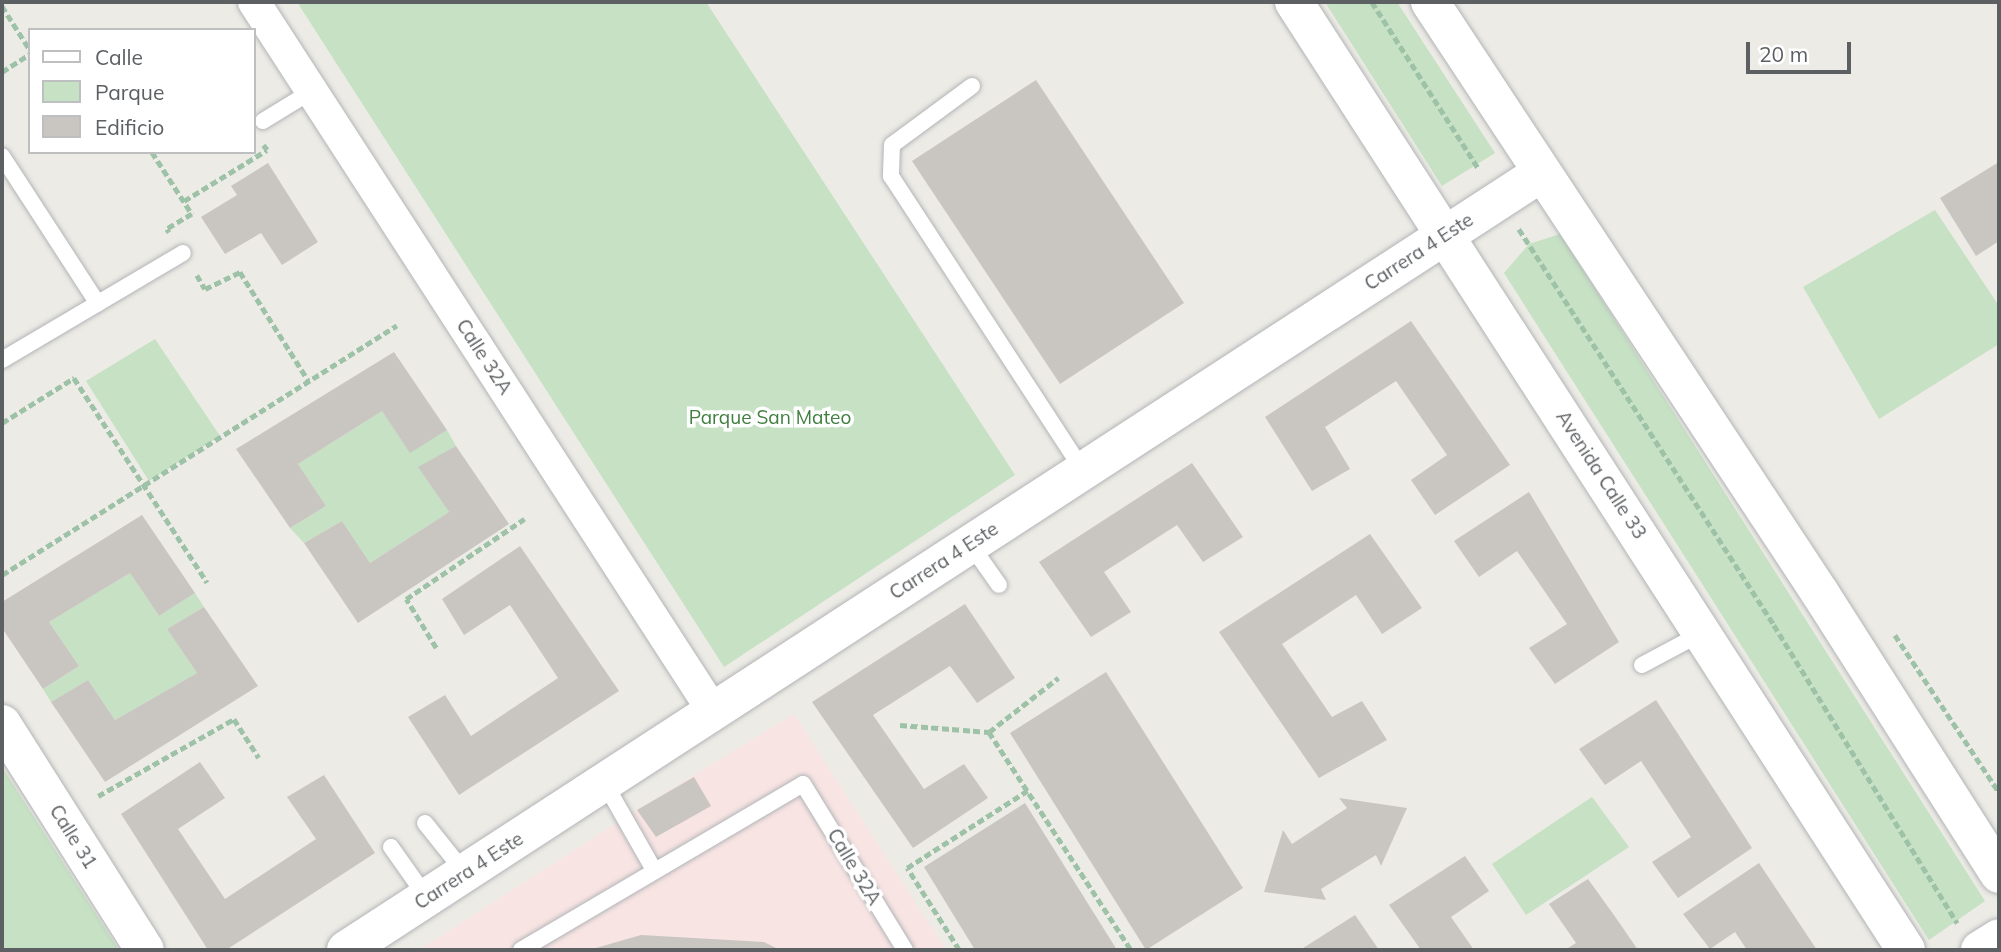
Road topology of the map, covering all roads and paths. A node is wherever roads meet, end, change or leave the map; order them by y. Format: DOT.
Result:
graph roads {
  1 [pos="254,2"];
  2 [pos="1294,2"];
  3 [pos="1372,2"];
  4 [pos="1430,2"];
  5 [pos="2,6"];
  6 [pos="28,49"];
  7 [pos="28,53"];
  8 [pos="2,72"];
  9 [pos="972,86"];
  10 [pos="312,91"];
  11 [pos="262,121"];
  12 [pos="260,141"];
  13 [pos="153,154"];
  14 [pos="2,156"];
  15 [pos="1542,173"];
  16 [pos="1499,200"];
  17 [pos="184,201"];
  18 [pos="1446,234"];
  19 [pos="183,253"];
  20 [pos="98,304"];
  21 [pos="397,325"];
  22 [pos="2,360"];
  23 [pos="308,380"];
  24 [pos="2,423"];
  25 [pos="1083,471"];
  26 [pos="141,486"];
  27 [pos="524,519"];
  28 [pos="970,544"];
  29 [pos="2,575"];
  30 [pos="207,582"];
  31 [pos="999,585"];
  32 [pos="1702,633"];
  33 [pos="436,648"];
  34 [pos="1642,665"];
  35 [pos="1058,678"];
  36 [pos="713,711"];
  37 [pos="2,724"];
  38 [pos="900,725"];
  39 [pos="989,732"];
  40 [pos="259,758"];
  41 [pos="604,782"];
  42 [pos="1027,790"];
  43 [pos="97,796"];
  44 [pos="425,823"];
  45 [pos="391,846"];
  46 [pos="654,870"];
  47 [pos="465,873"];
  48 [pos="1999,874"];
  49 [pos="427,898"];
  50 [pos="1999,938"];
  51 [pos="1970,939"];
  52 [pos="145,950"];
  53 [pos="346,950"];
  54 [pos="520,950"];
  55 [pos="905,950"];
  56 [pos="959,950"];
  57 [pos="1130,950"];
  58 [pos="1203,950"];
  59 [pos="1210,950"];
  60 [pos="1906,950"];
  1 -- 10 [label="street, Calle 32A"];
  2 -- 18 [label="street, Avenida Calle 33"];
  3 -- 16 [label="path"];
  4 -- 15 [label="street"];
  5 -- 6 [label="path"];
  7 -- 8 [label="path"];
  9 -- 25 [label="lane"];
  10 -- 11 [label="lane"];
  10 -- 36 [label="street, Calle 32A"];
  12 -- 17 [label="path"];
  13 -- 17 [label="path"];
  14 -- 20 [label="lane"];
  15 -- 16 [label="street, Carrera 4 Este"];
  15 -- 48 [label="street"];
  16 -- 18 [label="street, Carrera 4 Este"];
  16 -- 51 [label="path"];
  17 -- 19 [label="path"];
  18 -- 25 [label="street, Carrera 4 Este"];
  18 -- 32 [label="street, Avenida Calle 33"];
  19 -- 20 [label="lane"];
  19 -- 23 [label="path"];
  20 -- 22 [label="lane"];
  21 -- 23 [label="path"];
  23 -- 26 [label="path"];
  24 -- 26 [label="path"];
  25 -- 28 [label="street, Carrera 4 Este"];
  26 -- 29 [label="path"];
  26 -- 30 [label="path"];
  27 -- 33 [label="path"];
  28 -- 31 [label="lane"];
  28 -- 36 [label="street, Carrera 4 Este"];
  32 -- 34 [label="lane"];
  32 -- 60 [label="street, Avenida Calle 33"];
  35 -- 39 [label="path"];
  36 -- 41 [label="street, Carrera 4 Este"];
  37 -- 52 [label="street, Calle 31"];
  38 -- 39 [label="path"];
  39 -- 42 [label="path"];
  40 -- 43 [label="path"];
  41 -- 46 [label="lane"];
  41 -- 47 [label="street, Carrera 4 Este"];
  42 -- 56 [label="path"];
  42 -- 57 [label="path"];
  44 -- 47 [label="lane"];
  45 -- 49 [label="lane"];
  46 -- 54 [label="lane"];
  46 -- 55 [label="lane, Calle 32A"];
  47 -- 49 [label="street, Carrera 4 Este"];
  49 -- 53 [label="street, Carrera 4 Este"];
  50 -- 51 [label="street"];
  58 -- 59 [label="path"];
}
